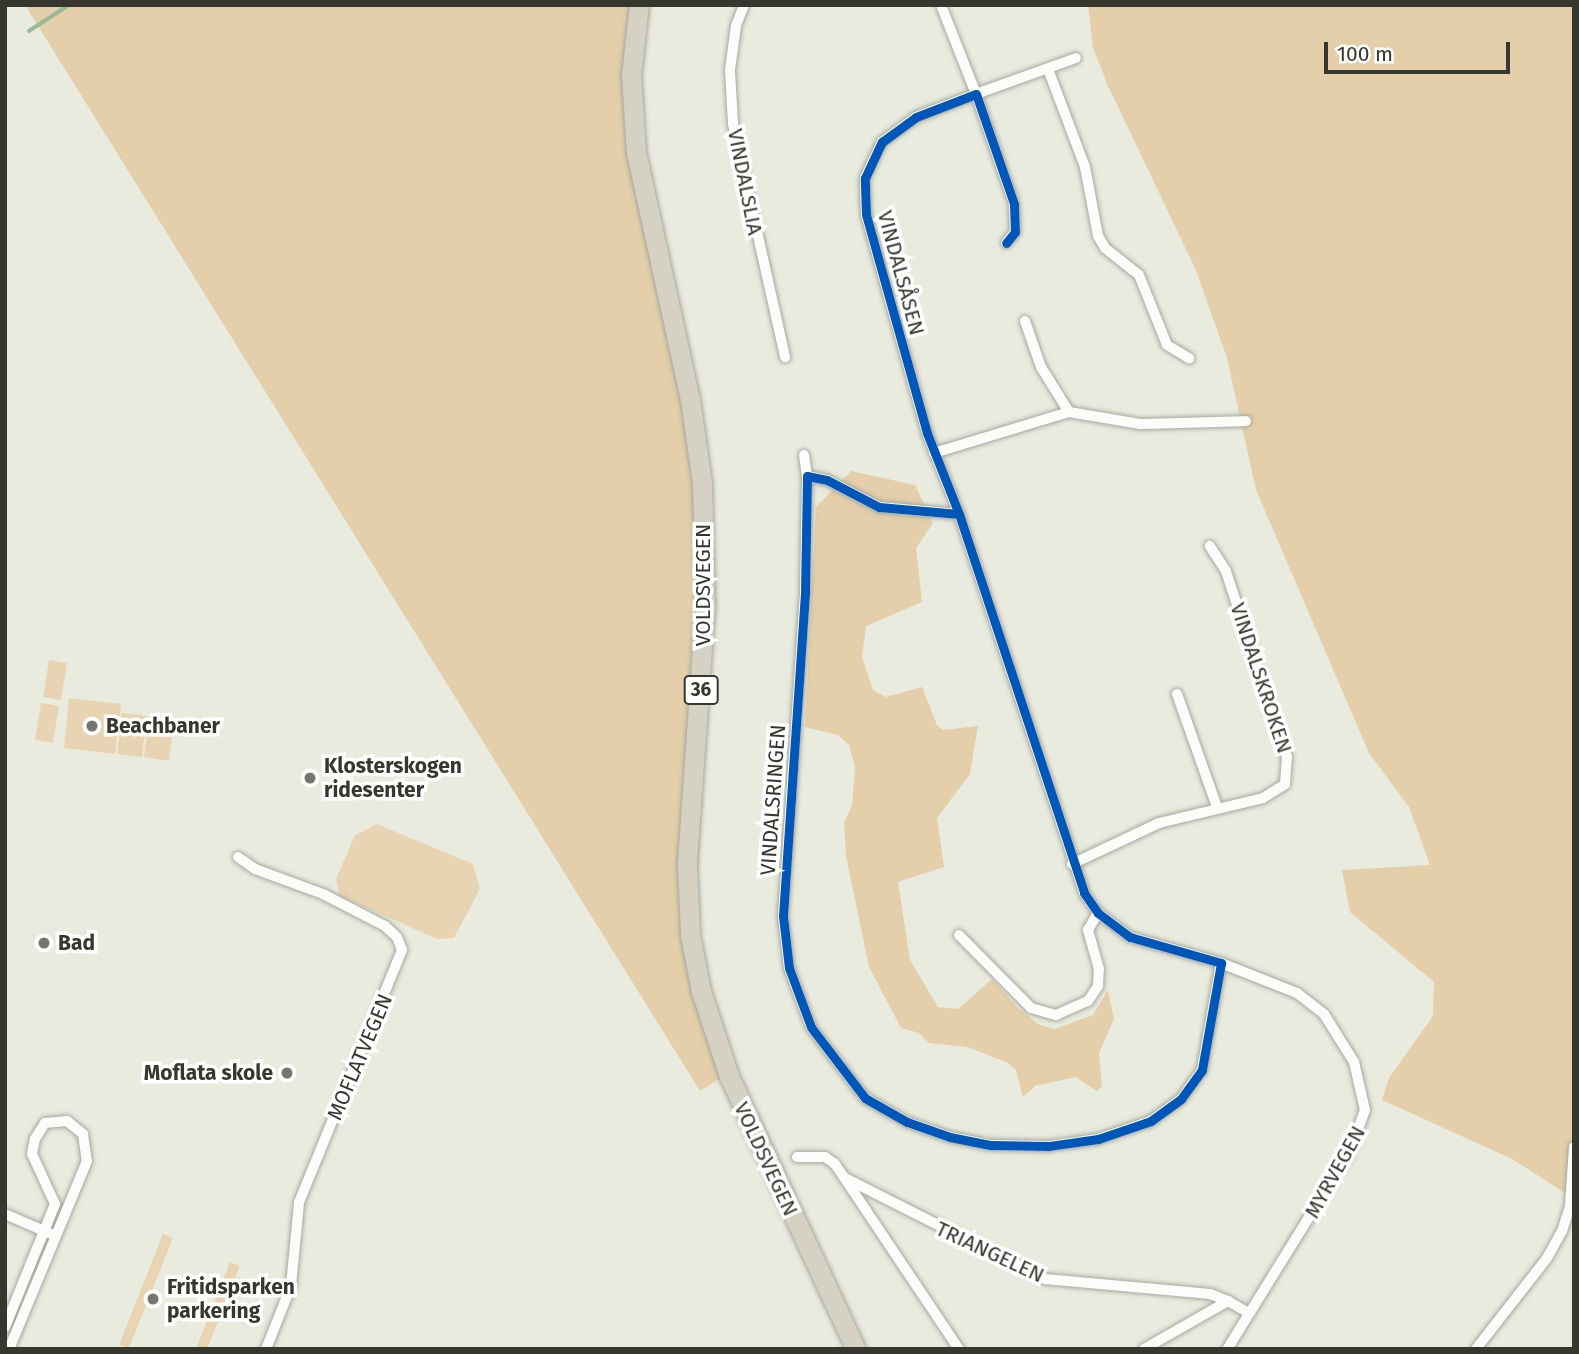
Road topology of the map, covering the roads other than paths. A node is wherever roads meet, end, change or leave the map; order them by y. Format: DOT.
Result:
graph roads {
  1 [pos="639,5"];
  2 [pos="744,5"];
  3 [pos="941,5"];
  4 [pos="1076,58"];
  5 [pos="1048,69"];
  6 [pos="976,94"];
  7 [pos="1006,243"];
  8 [pos="1025,321"];
  9 [pos="785,357"];
  10 [pos="1189,358"];
  11 [pos="1069,412"];
  12 [pos="1246,421"];
  13 [pos="934,453"];
  14 [pos="804,455"];
  15 [pos="807,476"];
  16 [pos="958,514"];
  17 [pos="1210,546"];
  18 [pos="1177,694"];
  19 [pos="1217,807"];
  20 [pos="238,857"];
  21 [pos="1073,863"];
  22 [pos="1098,913"];
  23 [pos="960,935"];
  24 [pos="1222,963"];
  25 [pos="1572,1147"];
  26 [pos="797,1157"];
  27 [pos="845,1178"];
  28 [pos="5,1214"];
  29 [pos="49,1233"];
  30 [pos="1228,1301"];
  31 [pos="1250,1313"];
  32 [pos="5,1327"];
  33 [pos="9,1349"];
  34 [pos="267,1349"];
  35 [pos="856,1349"];
  36 [pos="959,1349"];
  37 [pos="1144,1349"];
  38 [pos="1227,1349"];
  39 [pos="1476,1349"];
  1 -- 35 [label="highway, VOLDSVEGEN / 36"];
  2 -- 9 [label="street, VINDALSLIA"];
  3 -- 6 [label="street"];
  4 -- 5 [label="street, VINDALSÅSEN"];
  5 -- 6 [label="street, VINDALSÅSEN"];
  5 -- 10 [label="street"];
  6 -- 7 [label="street"];
  6 -- 13 [label="street, VINDALSÅSEN"];
  8 -- 11 [label="street"];
  11 -- 12 [label="street"];
  11 -- 13 [label="street"];
  13 -- 16 [label="street, VINDALSÅSEN"];
  14 -- 15 [label="street, VINDALSRINGEN"];
  15 -- 16 [label="street"];
  15 -- 24 [label="street, VINDALSRINGEN"];
  16 -- 21 [label="street"];
  17 -- 19 [label="street, VINDALSKROKEN"];
  18 -- 19 [label="street"];
  19 -- 21 [label="street, VINDALSKROKEN"];
  20 -- 34 [label="street, MOFLATVEGEN"];
  21 -- 22 [label="street"];
  22 -- 23 [label="street"];
  22 -- 24 [label="street"];
  24 -- 31 [label="street, MYRVEGEN"];
  25 -- 39 [label="street"];
  26 -- 27 [label="street, TRIANGELEN"];
  27 -- 30 [label="street, TRIANGELEN"];
  27 -- 36 [label="street, TRIANGELEN"];
  28 -- 29 [label="street"];
  29 -- 29 [label="street"];
  29 -- 32 [label="street"];
  29 -- 33 [label="street"];
  30 -- 31 [label="street, TRIANGELEN"];
  30 -- 37 [label="street"];
  31 -- 38 [label="street, MYRVEGEN"];
}
